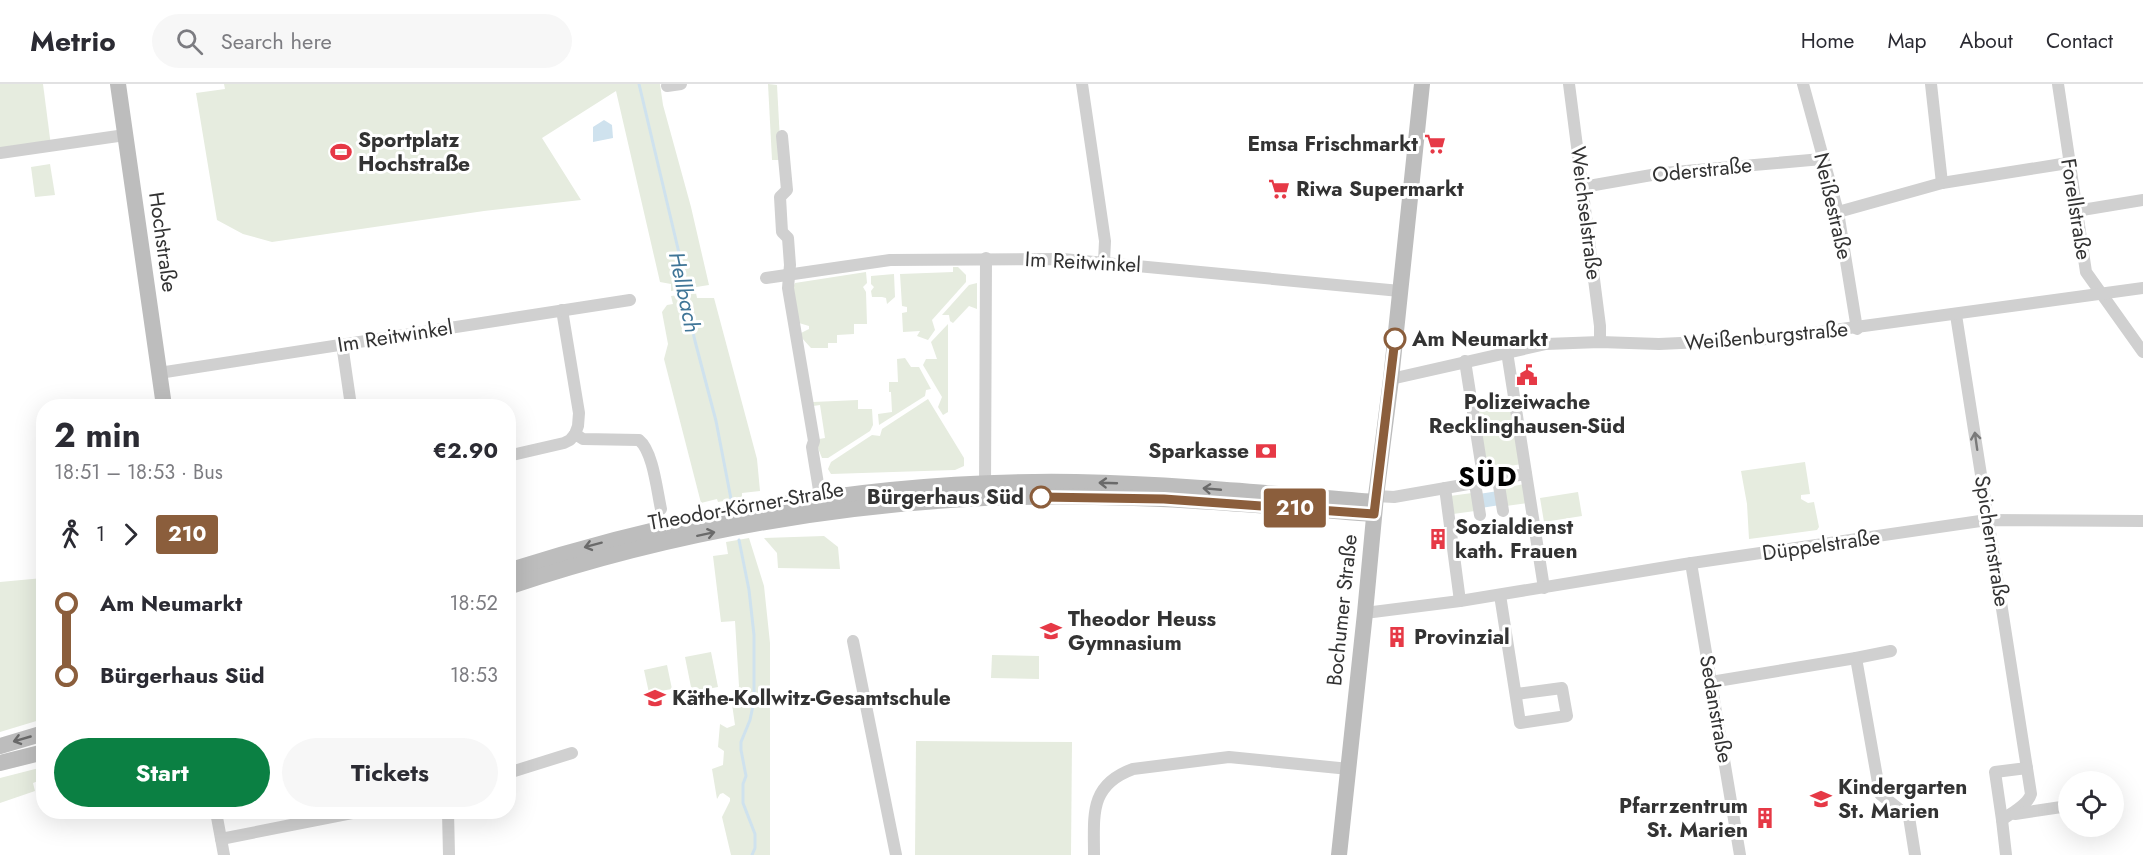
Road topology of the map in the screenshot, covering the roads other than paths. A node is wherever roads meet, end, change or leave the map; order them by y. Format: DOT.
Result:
graph roads {
  1 [pos="118,84"];
  2 [pos="681,84"];
  3 [pos="1082,84"];
  4 [pos="1422,84"];
  5 [pos="1569,84"];
  6 [pos="1803,84"];
  7 [pos="1931,84"];
  8 [pos="2058,84"];
  9 [pos="667,86"];
  10 [pos="126,135"];
  11 [pos="782,136"];
  12 [pos="0,153"];
  13 [pos="1822,159"];
  14 [pos="2068,163"];
  15 [pos="1942,183"];
  16 [pos="1582,187"];
  17 [pos="2143,200"];
  18 [pos="1838,212"];
  19 [pos="2076,212"];
  20 [pos="986,258"];
  21 [pos="1104,262"];
  22 [pos="789,275"];
  23 [pos="766,278"];
  24 [pos="2143,288"];
  25 [pos="1400,291"];
  26 [pos="2100,294"];
  27 [pos="630,300"];
  28 [pos="562,310"];
  29 [pos="1956,315"];
  30 [pos="1857,329"];
  31 [pos="1600,342"];
  32 [pos="342,344"];
  33 [pos="1507,352"];
  34 [pos="2143,352"];
  35 [pos="1465,361"];
  36 [pos="159,373"];
  37 [pos="1391,379"];
  38 [pos="163,399"];
  39 [pos="350,399"];
  40 [pos="575,434"];
  41 [pos="516,454"];
  42 [pos="1526,474"];
  43 [pos="1498,479"];
  44 [pos="1479,483"];
  45 [pos="1445,488"];
  46 [pos="819,490"];
  47 [pos="984,491"];
  48 [pos="1375,504"];
  49 [pos="660,510"];
  50 [pos="1503,511"];
  51 [pos="1480,515"];
  52 [pos="1988,520"];
  53 [pos="2143,520"];
  54 [pos="1691,564"];
  55 [pos="516,569"];
  56 [pos="516,585"];
  57 [pos="1544,588"];
  58 [pos="1500,595"];
  59 [pos="1460,601"];
  60 [pos="1365,613"];
  61 [pos="853,641"];
  62 [pos="1891,651"];
  63 [pos="1856,658"];
  64 [pos="1711,682"];
  65 [pos="1516,694"];
  66 [pos="36,735"];
  67 [pos="0,746"];
  68 [pos="572,753"];
  69 [pos="36,754"];
  70 [pos="0,763"];
  71 [pos="2027,768"];
  72 [pos="1349,769"];
  73 [pos="516,770"];
  74 [pos="2058,808"];
  75 [pos="2005,818"];
  76 [pos="217,819"];
  77 [pos="322,819"];
  78 [pos="448,819"];
  79 [pos="221,839"];
  80 [pos="224,855"];
  81 [pos="449,855"];
  82 [pos="896,855"];
  83 [pos="1094,855"];
  84 [pos="1339,855"];
  85 [pos="1740,855"];
  86 [pos="1915,855"];
  87 [pos="2006,855"];
  1 -- 10 [label="main road, Hochstraße"];
  2 -- 9 [label="street"];
  3 -- 21 [label="street"];
  4 -- 25 [label="main road, Bochumer Straße"];
  5 -- 16 [label="street, Weichselstraße"];
  6 -- 13 [label="street, Neißestraße"];
  7 -- 15 [label="street"];
  8 -- 14 [label="street, Forellstraße"];
  10 -- 12 [label="street"];
  10 -- 36 [label="main road, Hochstraße"];
  11 -- 22 [label="street"];
  13 -- 16 [label="street, Oderstraße"];
  13 -- 18 [label="street, Neißestraße"];
  14 -- 15 [label="street"];
  14 -- 19 [label="street, Forellstraße"];
  15 -- 18 [label="street"];
  16 -- 31 [label="street, Weichselstraße"];
  17 -- 19 [label="street"];
  18 -- 30 [label="street, Neißestraße"];
  19 -- 26 [label="street, Forellstraße"];
  20 -- 21 [label="street, Im Reitwinkel"];
  20 -- 22 [label="street, Im Reitwinkel"];
  20 -- 47 [label="street"];
  21 -- 25 [label="street, Im Reitwinkel"];
  22 -- 23 [label="street, Im Reitwinkel"];
  22 -- 46 [label="street"];
  24 -- 26 [label="street, Weißenburgstraße"];
  25 -- 37 [label="main road, Bochumer Straße"];
  26 -- 29 [label="street, Weißenburgstraße"];
  26 -- 34 [label="street, Forellstraße"];
  27 -- 28 [label="street, Im Reitwinkel"];
  28 -- 32 [label="street, Im Reitwinkel"];
  28 -- 40 [label="street"];
  29 -- 30 [label="street, Weißenburgstraße"];
  52 -- 29 [label="street, Spichernstraße, one-way"];
  30 -- 31 [label="street, Weißenburgstraße"];
  31 -- 33 [label="street, Weißenburgstraße"];
  32 -- 36 [label="street, Im Reitwinkel"];
  32 -- 39 [label="street"];
  33 -- 35 [label="street, Weißenburgstraße"];
  33 -- 42 [label="street"];
  35 -- 37 [label="street, Weißenburgstraße"];
  35 -- 44 [label="street"];
  36 -- 38 [label="main road, Hochstraße"];
  37 -- 48 [label="main road, Bochumer Straße"];
  40 -- 41 [label="street"];
  40 -- 49 [label="street"];
  42 -- 43 [label="street"];
  42 -- 57 [label="street"];
  43 -- 44 [label="street"];
  43 -- 50 [label="street"];
  44 -- 45 [label="street"];
  44 -- 51 [label="street"];
  45 -- 48 [label="street"];
  45 -- 59 [label="street"];
  47 -- 48 [label="main road, Theodor-Körner-Straße"];
  47 -- 55 [label="main road, Theodor-Körner-Straße, one-way"];
  56 -- 47 [label="main road, Theodor-Körner-Straße, one-way"];
  48 -- 60 [label="main road, Bochumer Straße"];
  52 -- 53 [label="street, Düppelstraße"];
  52 -- 54 [label="street, Düppelstraße"];
  52 -- 71 [label="street, Spichernstraße"];
  54 -- 57 [label="street, Düppelstraße"];
  54 -- 64 [label="street, Sedanstraße"];
  57 -- 58 [label="street, Düppelstraße"];
  58 -- 59 [label="street, Düppelstraße"];
  58 -- 65 [label="street"];
  59 -- 60 [label="street, Düppelstraße"];
  60 -- 72 [label="main road, Bochumer Straße"];
  61 -- 82 [label="street"];
  62 -- 63 [label="street"];
  63 -- 64 [label="street"];
  63 -- 86 [label="street"];
  64 -- 85 [label="street, Sedanstraße"];
  65 -- 65 [label="street"];
  66 -- 67 [label="main road, one-way"];
  68 -- 73 [label="street"];
  69 -- 70 [label="main road"];
  71 -- 75 [label="street, Spichernstraße"];
  71 -- 75 [label="street"];
  72 -- 83 [label="street"];
  72 -- 84 [label="main road, Bochumer Straße"];
  74 -- 75 [label="street"];
  75 -- 87 [label="street"];
  76 -- 79 [label="street"];
  77 -- 79 [label="street"];
  78 -- 81 [label="street"];
  79 -- 80 [label="street"];
}
